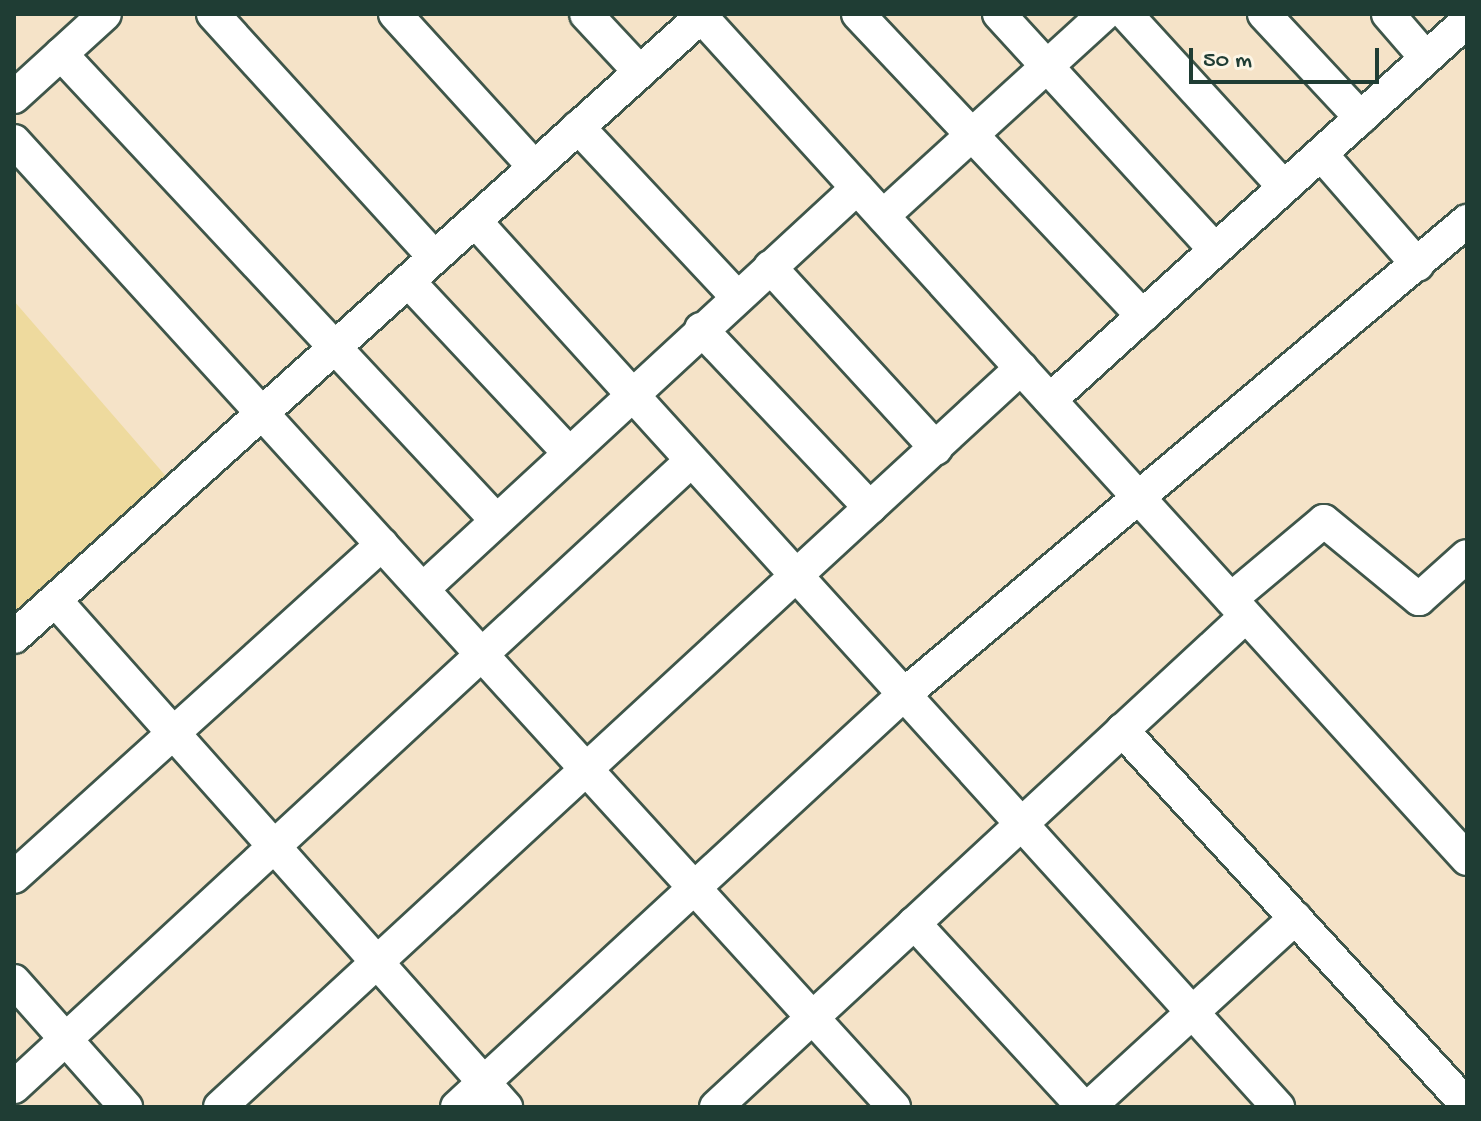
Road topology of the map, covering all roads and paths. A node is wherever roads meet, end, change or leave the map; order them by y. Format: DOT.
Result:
graph roads {
  1 [pos="105,14"];
  2 [pos="213,14"];
  3 [pos="395,14"];
  4 [pos="586,14"];
  5 [pos="858,14"];
  6 [pos="999,14"];
  7 [pos="1104,14"];
  8 [pos="1126,14"];
  9 [pos="1264,14"];
  10 [pos="1388,14"];
  11 [pos="701,15"];
  12 [pos="1467,21"];
  13 [pos="61,54"];
  14 [pos="1426,58"];
  15 [pos="1046,66"];
  16 [pos="640,72"];
  17 [pos="14,97"];
  18 [pos="1361,118"];
  19 [pos="578,127"];
  20 [pos="971,136"];
  21 [pos="14,141"];
  22 [pos="1321,154"];
  23 [pos="534,167"];
  24 [pos="1284,187"];
  25 [pos="857,188"];
  26 [pos="883,216"];
  27 [pos="475,221"];
  28 [pos="1463,232"];
  29 [pos="1215,250"];
  30 [pos="434,257"];
  31 [pos="1418,265"];
  32 [pos="770,267"];
  33 [pos="408,281"];
  34 [pos="737,297"];
  35 [pos="1143,316"];
  36 [pos="701,329"];
  37 [pos="334,348"];
  38 [pos="1021,368"];
  39 [pos="630,393"];
  40 [pos="1050,400"];
  41 [pos="262,412"];
  42 [pos="936,448"];
  43 [pos="568,452"];
  44 [pos="691,461"];
  45 [pos="1140,499"];
  46 [pos="870,508"];
  47 [pos="496,520"];
  48 [pos="382,544"];
  49 [pos="1467,556"];
  50 [pos="796,578"];
  51 [pos="423,589"];
  52 [pos="55,600"];
  53 [pos="1238,608"];
  54 [pos="14,637"];
  55 [pos="482,655"];
  56 [pos="901,697"];
  57 [pos="1122,730"];
  58 [pos="172,734"];
  59 [pos="586,769"];
  60 [pos="1019,826"];
  61 [pos="273,848"];
  62 [pos="1467,859"];
  63 [pos="14,877"];
  64 [pos="694,888"];
  65 [pos="1295,918"];
  66 [pos="914,923"];
  67 [pos="376,962"];
  68 [pos="14,981"];
  69 [pos="1191,1013"];
  70 [pos="812,1018"];
  71 [pos="66,1039"];
  72 [pos="483,1083"];
  73 [pos="14,1087"];
  74 [pos="1467,1105"];
  75 [pos="126,1107"];
  76 [pos="220,1107"];
  77 [pos="457,1107"];
  78 [pos="506,1107"];
  79 [pos="716,1107"];
  80 [pos="894,1107"];
  81 [pos="1086,1107"];
  82 [pos="1278,1107"];
  1 -- 13 [label="street"];
  2 -- 30 [label="street"];
  3 -- 23 [label="street"];
  4 -- 16 [label="street"];
  5 -- 20 [label="street"];
  6 -- 15 [label="street"];
  7 -- 15 [label="street"];
  8 -- 24 [label="street"];
  9 -- 18 [label="street"];
  10 -- 14 [label="street"];
  11 -- 16 [label="street"];
  11 -- 25 [label="street"];
  12 -- 14 [label="street"];
  13 -- 17 [label="street"];
  13 -- 37 [label="street"];
  14 -- 18 [label="street"];
  15 -- 20 [label="street"];
  15 -- 29 [label="street"];
  16 -- 19 [label="street"];
  18 -- 22 [label="street"];
  19 -- 23 [label="street"];
  19 -- 34 [label="street"];
  20 -- 26 [label="street"];
  20 -- 35 [label="street"];
  21 -- 41 [label="street"];
  22 -- 24 [label="street"];
  22 -- 31 [label="street"];
  23 -- 27 [label="street"];
  24 -- 29 [label="street"];
  25 -- 26 [label="street"];
  25 -- 32 [label="street"];
  26 -- 38 [label="street"];
  27 -- 30 [label="street"];
  27 -- 39 [label="street"];
  28 -- 31 [label="street"];
  29 -- 35 [label="street"];
  30 -- 33 [label="street"];
  31 -- 45 [label="street"];
  32 -- 34 [label="street"];
  32 -- 42 [label="street"];
  33 -- 37 [label="street"];
  33 -- 43 [label="street"];
  34 -- 36 [label="street"];
  35 -- 40 [label="street"];
  36 -- 39 [label="street"];
  36 -- 46 [label="street"];
  37 -- 41 [label="street"];
  37 -- 47 [label="street"];
  38 -- 40 [label="street"];
  38 -- 42 [label="street"];
  39 -- 43 [label="street"];
  39 -- 44 [label="street"];
  40 -- 45 [label="street"];
  41 -- 48 [label="street"];
  41 -- 52 [label="street"];
  42 -- 46 [label="street"];
  43 -- 47 [label="street"];
  44 -- 50 [label="street"];
  44 -- 55 [label="street"];
  45 -- 53 [label="street"];
  45 -- 56 [label="street"];
  46 -- 50 [label="street"];
  47 -- 51 [label="street"];
  48 -- 51 [label="street"];
  48 -- 58 [label="street"];
  49 -- 53 [label="street"];
  50 -- 56 [label="street"];
  50 -- 59 [label="street"];
  51 -- 55 [label="street"];
  52 -- 54 [label="street"];
  52 -- 58 [label="street"];
  53 -- 57 [label="street"];
  53 -- 62 [label="street"];
  55 -- 59 [label="street"];
  55 -- 61 [label="street"];
  56 -- 60 [label="street"];
  56 -- 64 [label="street"];
  57 -- 60 [label="street"];
  57 -- 65 [label="street"];
  58 -- 61 [label="street"];
  58 -- 63 [label="street"];
  59 -- 64 [label="street"];
  59 -- 67 [label="street"];
  60 -- 66 [label="street"];
  60 -- 69 [label="street"];
  61 -- 67 [label="street"];
  61 -- 71 [label="street"];
  64 -- 70 [label="street"];
  64 -- 72 [label="street"];
  65 -- 69 [label="street"];
  65 -- 74 [label="street"];
  66 -- 70 [label="street"];
  66 -- 81 [label="street"];
  67 -- 72 [label="street"];
  67 -- 76 [label="street"];
  68 -- 71 [label="street"];
  69 -- 81 [label="street"];
  69 -- 82 [label="street"];
  70 -- 79 [label="street"];
  70 -- 80 [label="street"];
  71 -- 73 [label="street"];
  71 -- 75 [label="street"];
  72 -- 77 [label="street"];
  72 -- 78 [label="street"];
}
